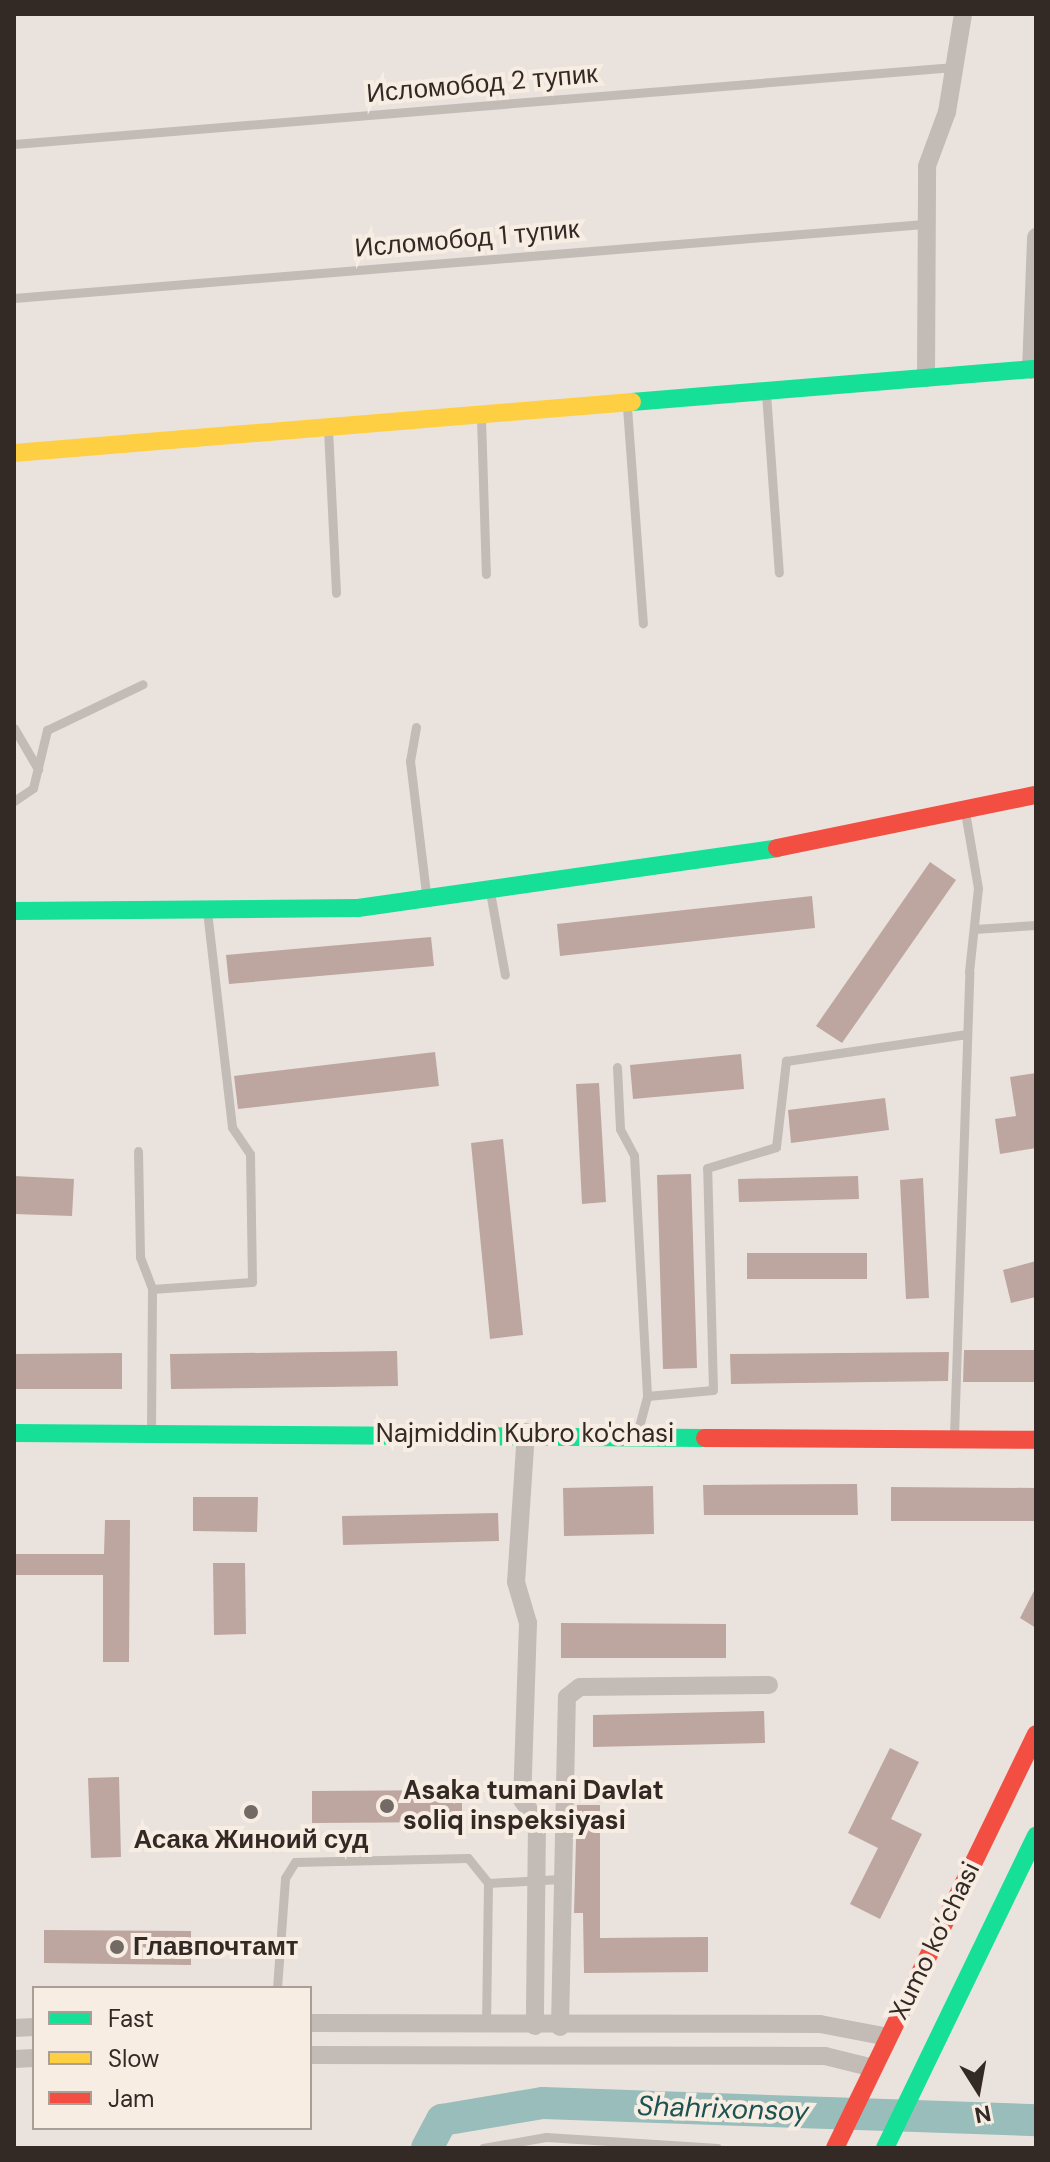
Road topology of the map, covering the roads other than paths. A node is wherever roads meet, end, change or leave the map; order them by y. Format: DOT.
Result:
graph roads {
  1 [pos="963,14"];
  2 [pos="954,67"];
  3 [pos="14,144"];
  4 [pos="924,224"];
  5 [pos="1036,237"];
  6 [pos="14,298"];
  7 [pos="1034,370"];
  8 [pos="926,378"];
  9 [pos="766,392"];
  10 [pos="626,403"];
  11 [pos="480,415"];
  12 [pos="328,427"];
  13 [pos="14,453"];
  14 [pos="779,573"];
  15 [pos="486,574"];
  16 [pos="336,593"];
  17 [pos="643,623"];
  18 [pos="143,684"];
  19 [pos="416,727"];
  20 [pos="14,728"];
  21 [pos="38,769"];
  22 [pos="1036,795"];
  23 [pos="14,801"];
  24 [pos="965,809"];
  25 [pos="490,888"];
  26 [pos="427,898"];
  27 [pos="207,909"];
  28 [pos="14,911"];
  29 [pos="1036,925"];
  30 [pos="974,929"];
  31 [pos="505,975"];
  32 [pos="967,1034"];
  33 [pos="617,1067"];
  34 [pos="138,1151"];
  35 [pos="152,1289"];
  36 [pos="647,1396"];
  37 [pos="526,1432"];
  38 [pos="14,1433"];
  39 [pos="151,1433"];
  40 [pos="637,1434"];
  41 [pos="954,1439"];
  42 [pos="1036,1440"];
  43 [pos="769,1685"];
  44 [pos="1036,1734"];
  45 [pos="1036,1836"];
  46 [pos="560,1879"];
  47 [pos="536,1880"];
  48 [pos="488,1883"];
  49 [pos="277,1986"];
  50 [pos="921,2021"];
  51 [pos="312,2023"];
  52 [pos="381,2024"];
  53 [pos="486,2025"];
  54 [pos="535,2026"];
  55 [pos="560,2027"];
  56 [pos="888,2037"];
  57 [pos="381,2054"];
  58 [pos="312,2055"];
  59 [pos="873,2068"];
  60 [pos="483,2148"];
  61 [pos="718,2148"];
  62 [pos="835,2148"];
  63 [pos="885,2148"];
  1 -- 2 [label="street"];
  2 -- 3 [label="lane, Исломобод 2 тупик"];
  2 -- 4 [label="street"];
  4 -- 6 [label="lane, Исломобод 1 тупик"];
  4 -- 8 [label="street"];
  5 -- 7 [label="street"];
  7 -- 8 [label="street"];
  8 -- 9 [label="street"];
  9 -- 10 [label="street"];
  9 -- 14 [label="lane"];
  10 -- 11 [label="street"];
  10 -- 17 [label="lane"];
  11 -- 12 [label="street"];
  11 -- 15 [label="lane"];
  12 -- 13 [label="street"];
  12 -- 16 [label="lane"];
  18 -- 21 [label="lane"];
  19 -- 26 [label="lane"];
  20 -- 21 [label="lane"];
  21 -- 23 [label="lane"];
  22 -- 24 [label="street"];
  24 -- 25 [label="street"];
  24 -- 30 [label="lane"];
  25 -- 26 [label="street"];
  25 -- 31 [label="lane"];
  26 -- 27 [label="street"];
  27 -- 28 [label="street"];
  27 -- 35 [label="lane"];
  29 -- 30 [label="lane"];
  30 -- 32 [label="lane"];
  32 -- 36 [label="lane"];
  32 -- 41 [label="lane"];
  33 -- 36 [label="lane"];
  34 -- 35 [label="lane"];
  35 -- 39 [label="lane"];
  36 -- 40 [label="lane"];
  37 -- 39 [label="street, Najmiddin Kubro ko'chasi"];
  37 -- 40 [label="street, Najmiddin Kubro ko'chasi"];
  37 -- 47 [label="street"];
  38 -- 39 [label="street, Najmiddin Kubro ko'chasi"];
  40 -- 41 [label="street, Najmiddin Kubro ko'chasi"];
  41 -- 42 [label="street, Najmiddin Kubro ko'chasi"];
  43 -- 46 [label="street"];
  44 -- 50 [label="street, Xumo ko’chasi"];
  45 -- 50 [label="street, Xumo ko’chasi"];
  46 -- 47 [label="lane"];
  46 -- 55 [label="street"];
  47 -- 48 [label="lane"];
  47 -- 54 [label="street"];
  48 -- 49 [label="lane"];
  48 -- 53 [label="lane"];
  50 -- 56 [label="street, Xumo ko’chasi"];
  50 -- 63 [label="street, Xumo ko’chasi"];
  51 -- 52 [label="street"];
  52 -- 53 [label="street"];
  52 -- 57 [label="street"];
  53 -- 54 [label="street"];
  54 -- 55 [label="street"];
  55 -- 56 [label="street"];
  56 -- 59 [label="street, Xumo ko’chasi"];
  57 -- 58 [label="street"];
  57 -- 59 [label="street"];
  59 -- 62 [label="street, Xumo ko’chasi"];
  60 -- 61 [label="lane"];
}
